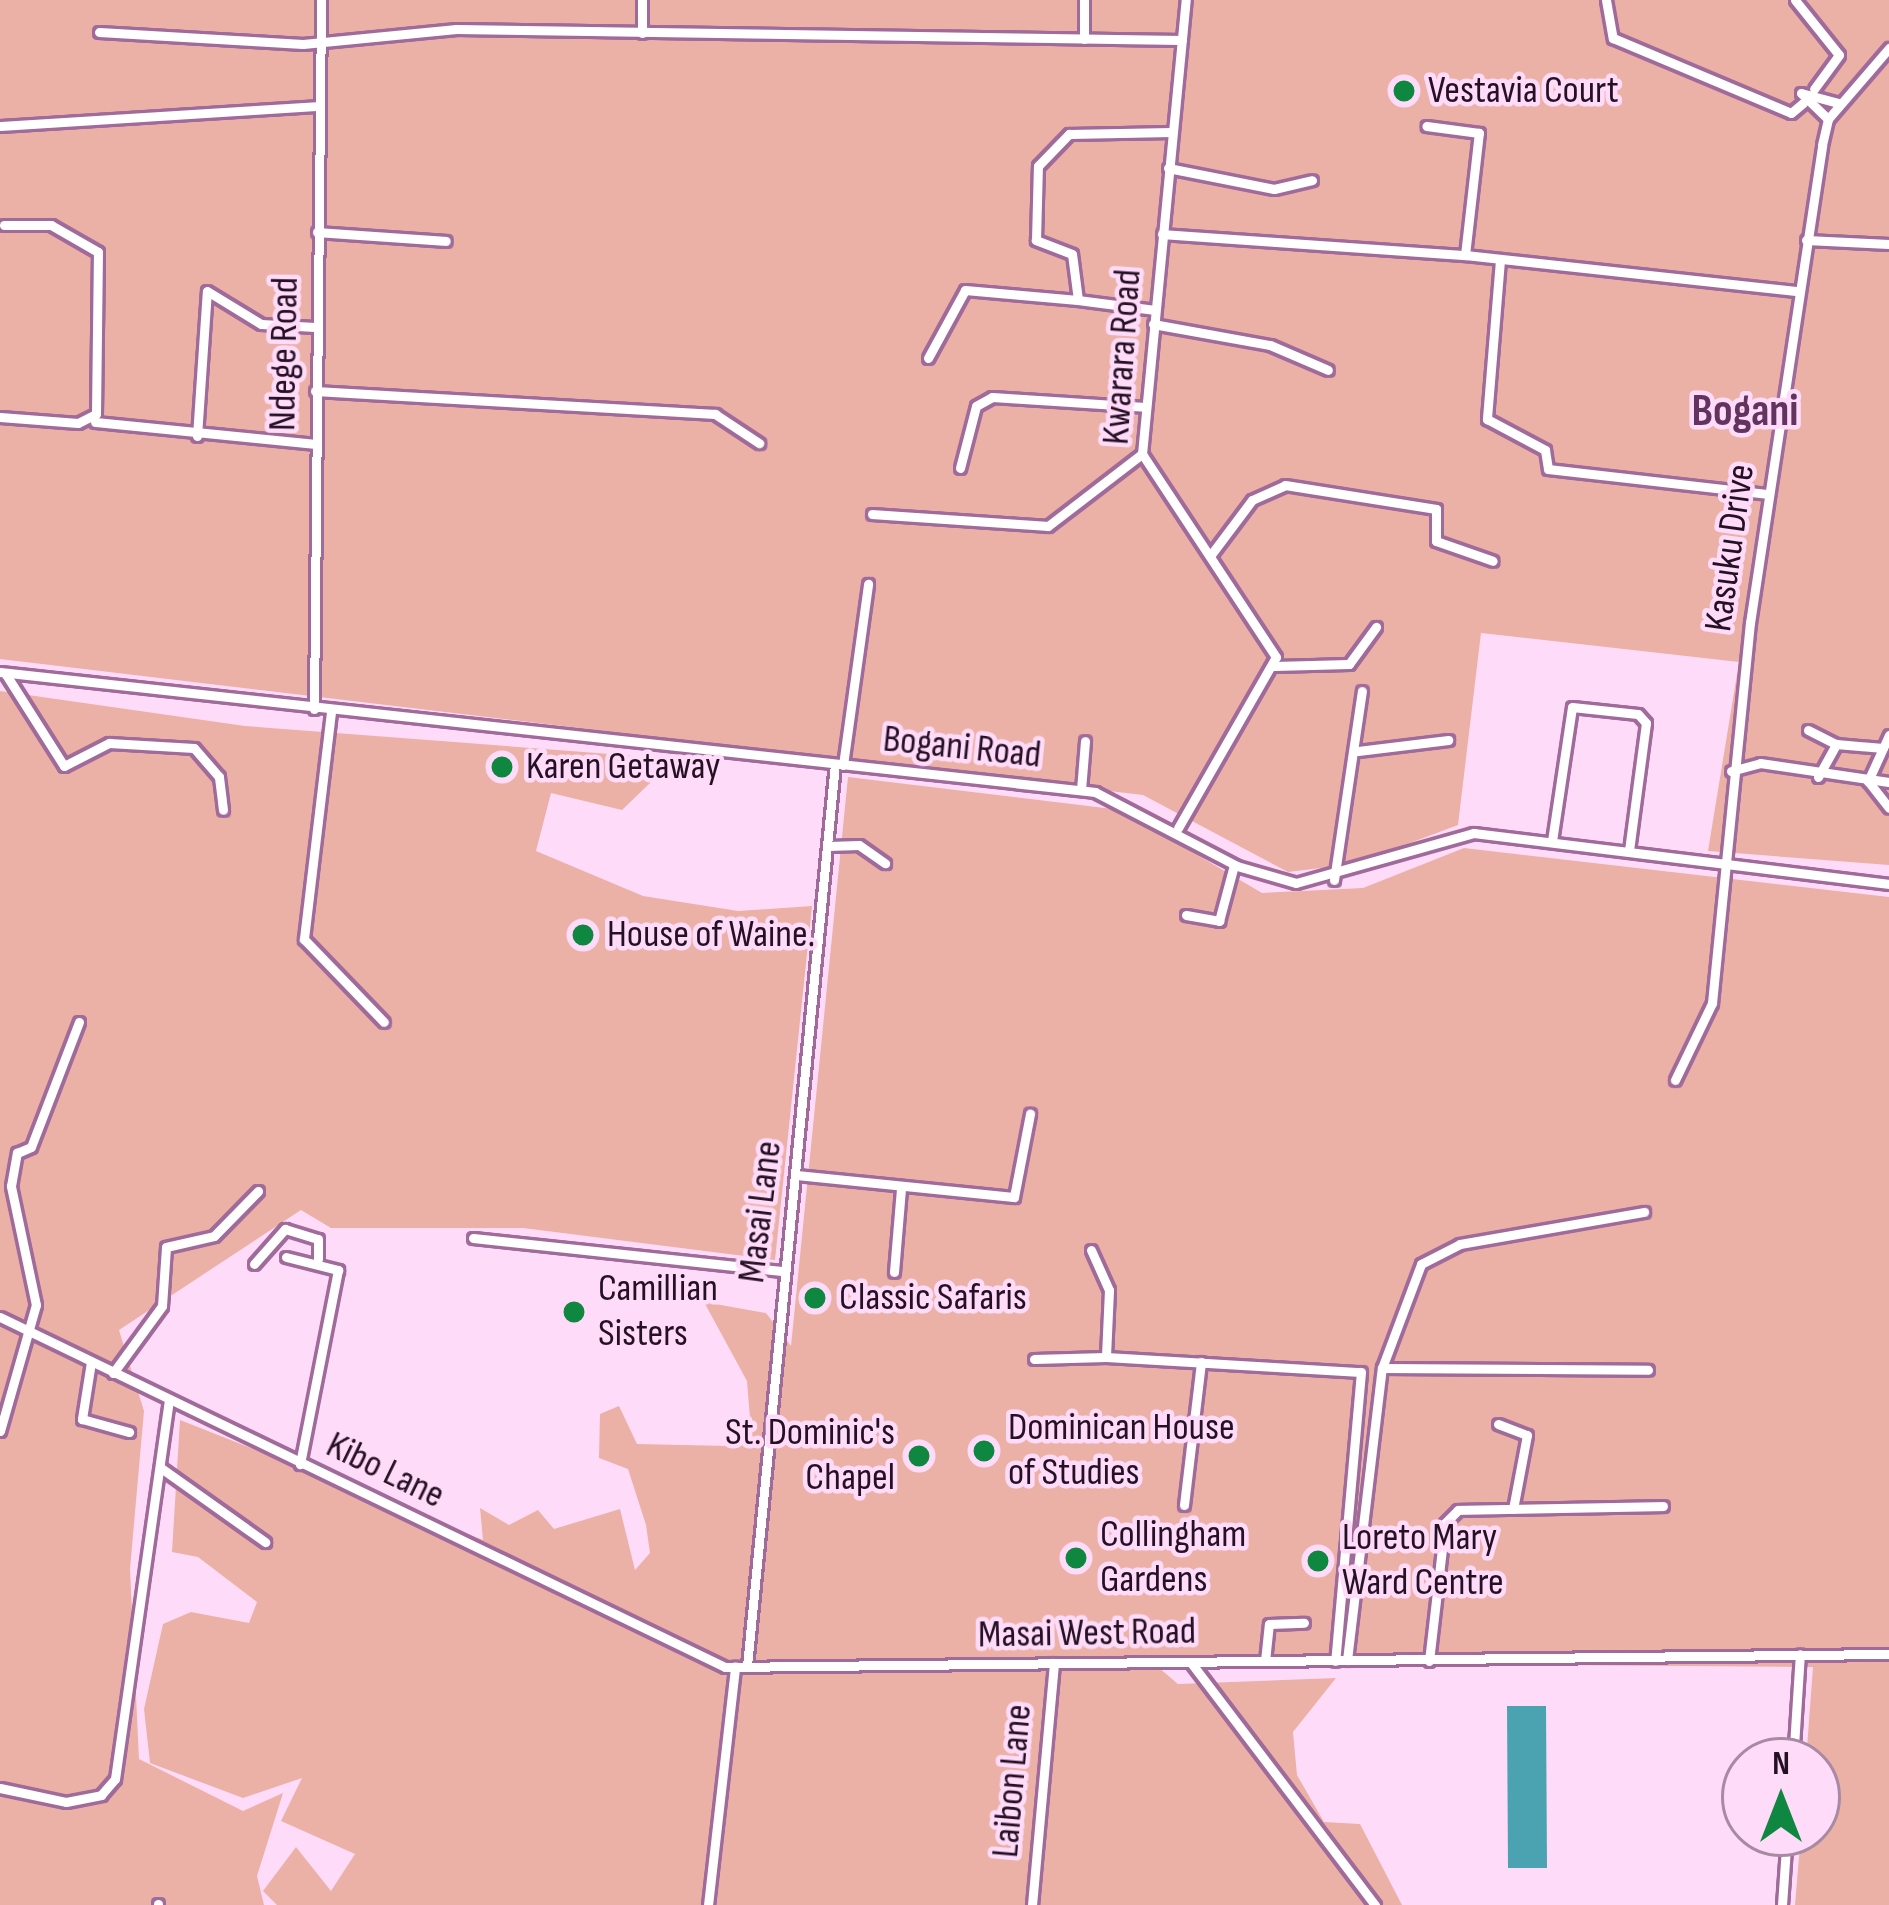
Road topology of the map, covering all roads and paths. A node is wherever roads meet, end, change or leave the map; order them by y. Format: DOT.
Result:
graph roads {
  1 [pos="321,0"];
  2 [pos="642,0"];
  3 [pos="1084,0"];
  4 [pos="1186,0"];
  5 [pos="1606,0"];
  6 [pos="1795,0"];
  7 [pos="99,32"];
  8 [pos="642,33"];
  9 [pos="320,36"];
  10 [pos="1084,39"];
  11 [pos="1182,40"];
  12 [pos="1889,48"];
  13 [pos="1814,89"];
  14 [pos="1803,103"];
  15 [pos="1839,103"];
  16 [pos="319,106"];
  17 [pos="1828,119"];
  18 [pos="1426,125"];
  19 [pos="0,126"];
  20 [pos="1172,132"];
  21 [pos="1168,168"];
  22 [pos="1312,180"];
  23 [pos="4,225"];
  24 [pos="317,232"];
  25 [pos="1162,234"];
  26 [pos="1806,240"];
  27 [pos="446,241"];
  28 [pos="1889,244"];
  29 [pos="1465,255"];
  30 [pos="1499,260"];
  31 [pos="1798,291"];
  32 [pos="1078,300"];
  33 [pos="1154,310"];
  34 [pos="1153,324"];
  35 [pos="315,327"];
  36 [pos="928,358"];
  37 [pos="1328,370"];
  38 [pos="315,391"];
  39 [pos="1145,407"];
  40 [pos="0,418"];
  41 [pos="95,422"];
  42 [pos="197,436"];
  43 [pos="759,443"];
  44 [pos="314,444"];
  45 [pos="1142,454"];
  46 [pos="960,468"];
  47 [pos="1768,494"];
  48 [pos="872,514"];
  49 [pos="1210,556"];
  50 [pos="1493,561"];
  51 [pos="868,584"];
  52 [pos="1376,627"];
  53 [pos="1274,666"];
  54 [pos="2,672"];
  55 [pos="1362,691"];
  56 [pos="314,709"];
  57 [pos="331,712"];
  58 [pos="1808,730"];
  59 [pos="1889,735"];
  60 [pos="1448,740"];
  61 [pos="1085,741"];
  62 [pos="1836,744"];
  63 [pos="1883,748"];
  64 [pos="1358,751"];
  65 [pos="839,764"];
  66 [pos="1731,771"];
  67 [pos="1817,777"];
  68 [pos="1868,781"];
  69 [pos="1889,782"];
  70 [pos="1081,790"];
  71 [pos="1889,808"];
  72 [pos="223,810"];
  73 [pos="1178,828"];
  74 [pos="1552,841"];
  75 [pos="829,847"];
  76 [pos="1629,850"];
  77 [pos="885,863"];
  78 [pos="1234,865"];
  79 [pos="1722,866"];
  80 [pos="1334,880"];
  81 [pos="1889,884"];
  82 [pos="1186,915"];
  83 [pos="79,1022"];
  84 [pos="384,1022"];
  85 [pos="1675,1080"];
  86 [pos="1030,1114"];
  87 [pos="796,1175"];
  88 [pos="901,1189"];
  89 [pos="258,1192"];
  90 [pos="1644,1212"];
  91 [pos="473,1238"];
  92 [pos="1091,1250"];
  93 [pos="286,1257"];
  94 [pos="318,1259"];
  95 [pos="254,1264"];
  96 [pos="784,1271"];
  97 [pos="894,1272"];
  98 [pos="0,1317"];
  99 [pos="28,1331"];
  100 [pos="1106,1357"];
  101 [pos="1034,1359"];
  102 [pos="91,1362"];
  103 [pos="1201,1362"];
  104 [pos="1382,1368"];
  105 [pos="1648,1370"];
  106 [pos="112,1372"];
  107 [pos="169,1400"];
  108 [pos="1498,1424"];
  109 [pos="0,1431"];
  110 [pos="129,1432"];
  111 [pos="300,1464"];
  112 [pos="161,1468"];
  113 [pos="1184,1505"];
  114 [pos="1663,1507"];
  115 [pos="1513,1508"];
  116 [pos="265,1542"];
  117 [pos="1304,1624"];
  118 [pos="1801,1654"];
  119 [pos="1889,1654"];
  120 [pos="1341,1660"];
  121 [pos="1265,1661"];
  122 [pos="1429,1661"];
  123 [pos="1054,1663"];
  124 [pos="1192,1664"];
  125 [pos="741,1666"];
  126 [pos="1795,1737"];
  127 [pos="0,1788"];
  128 [pos="1785,1857"];
  129 [pos="708,1905"];
  130 [pos="1032,1905"];
  131 [pos="1375,1905"];
  132 [pos="1782,1905"];
  1 -- 9 [label="street, Ndege Road"];
  2 -- 8 [label="street"];
  3 -- 10 [label="street"];
  4 -- 11 [label="street, Kwarara Road"];
  5 -- 14 [label="street"];
  6 -- 13 [label="street"];
  7 -- 9 [label="street"];
  8 -- 9 [label="street"];
  8 -- 10 [label="street"];
  9 -- 16 [label="street, Ndege Road"];
  10 -- 11 [label="street"];
  11 -- 20 [label="street, Kwarara Road"];
  12 -- 15 [label="street, Kasuku Drive"];
  13 -- 14 [label="street"];
  13 -- 15 [label="street"];
  14 -- 17 [label="street"];
  15 -- 17 [label="street, Kasuku Drive"];
  16 -- 19 [label="street"];
  16 -- 24 [label="street, Ndege Road"];
  17 -- 26 [label="street, Kasuku Drive"];
  18 -- 29 [label="street"];
  20 -- 21 [label="street, Kwarara Road"];
  20 -- 32 [label="street"];
  21 -- 22 [label="street"];
  21 -- 25 [label="street, Kwarara Road"];
  23 -- 41 [label="street"];
  24 -- 27 [label="street"];
  24 -- 35 [label="street, Ndege Road"];
  25 -- 29 [label="street"];
  25 -- 33 [label="street, Kwarara Road"];
  26 -- 28 [label="street"];
  26 -- 31 [label="street, Kasuku Drive"];
  29 -- 30 [label="street"];
  30 -- 31 [label="street"];
  30 -- 47 [label="street"];
  31 -- 47 [label="street, Kasuku Drive"];
  32 -- 33 [label="street"];
  32 -- 36 [label="street"];
  33 -- 34 [label="street, Kwarara Road"];
  34 -- 37 [label="street"];
  34 -- 39 [label="street, Kwarara Road"];
  35 -- 38 [label="street, Ndege Road"];
  35 -- 42 [label="street"];
  38 -- 43 [label="street"];
  38 -- 44 [label="street, Ndege Road"];
  39 -- 45 [label="street, Kwarara Road"];
  39 -- 46 [label="street"];
  40 -- 41 [label="street"];
  41 -- 42 [label="street"];
  42 -- 44 [label="street"];
  44 -- 56 [label="street, Ndege Road"];
  45 -- 48 [label="street"];
  45 -- 49 [label="street, Kwarara Road"];
  47 -- 66 [label="street, Kasuku Drive"];
  49 -- 50 [label="street"];
  49 -- 53 [label="street, Kwarara Road"];
  51 -- 65 [label="street, Masai Lane"];
  52 -- 53 [label="street"];
  53 -- 73 [label="street"];
  54 -- 56 [label="street, Bogani Road"];
  54 -- 72 [label="street"];
  55 -- 64 [label="street"];
  56 -- 57 [label="street, Bogani Road"];
  57 -- 65 [label="street, Bogani Road"];
  57 -- 84 [label="street"];
  58 -- 62 [label="street"];
  59 -- 63 [label="street"];
  60 -- 64 [label="street"];
  61 -- 70 [label="street"];
  62 -- 63 [label="street"];
  62 -- 67 [label="street"];
  63 -- 68 [label="street"];
  64 -- 80 [label="street"];
  65 -- 70 [label="street, Bogani Road"];
  65 -- 75 [label="street, Masai Lane"];
  66 -- 67 [label="street"];
  66 -- 79 [label="street, Kasuku Drive"];
  67 -- 68 [label="street"];
  68 -- 69 [label="street"];
  68 -- 71 [label="street"];
  70 -- 73 [label="street, Bogani Road"];
  73 -- 78 [label="street, Bogani Road"];
  74 -- 76 [label="street, Bogani Road"];
  74 -- 76 [label="street"];
  74 -- 80 [label="street, Bogani Road"];
  75 -- 77 [label="street"];
  75 -- 87 [label="street, Masai Lane"];
  76 -- 79 [label="street, Bogani Road"];
  78 -- 80 [label="street, Bogani Road"];
  78 -- 82 [label="street"];
  79 -- 81 [label="street, Bogani Road"];
  79 -- 85 [label="street, Kasuku Drive"];
  83 -- 99 [label="street"];
  86 -- 88 [label="street"];
  87 -- 88 [label="street"];
  87 -- 96 [label="street, Masai Lane"];
  88 -- 97 [label="street"];
  89 -- 106 [label="street"];
  90 -- 104 [label="street"];
  91 -- 96 [label="street"];
  92 -- 100 [label="street"];
  93 -- 94 [label="street"];
  94 -- 95 [label="street"];
  94 -- 111 [label="street"];
  96 -- 125 [label="street, Masai Lane"];
  98 -- 99 [label="street, Kibo Lane"];
  99 -- 102 [label="street, Kibo Lane"];
  99 -- 109 [label="street"];
  100 -- 101 [label="street"];
  100 -- 103 [label="street"];
  102 -- 106 [label="street, Kibo Lane"];
  102 -- 110 [label="street"];
  103 -- 113 [label="street"];
  103 -- 120 [label="street"];
  104 -- 105 [label="street"];
  104 -- 120 [label="street"];
  106 -- 107 [label="street, Kibo Lane"];
  107 -- 111 [label="street, Kibo Lane"];
  107 -- 112 [label="street"];
  108 -- 115 [label="street"];
  111 -- 125 [label="street, Kibo Lane"];
  112 -- 116 [label="street"];
  112 -- 127 [label="street"];
  114 -- 115 [label="street"];
  115 -- 122 [label="street"];
  117 -- 121 [label="street"];
  118 -- 119 [label="street, Masai West Road"];
  118 -- 122 [label="street, Masai West Road"];
  118 -- 126 [label="street"];
  120 -- 121 [label="street, Masai West Road"];
  120 -- 122 [label="street, Masai West Road"];
  121 -- 124 [label="street, Masai West Road"];
  123 -- 124 [label="street, Masai West Road"];
  123 -- 125 [label="street, Masai West Road"];
  123 -- 130 [label="street, Laibon Lane"];
  124 -- 131 [label="street"];
  125 -- 129 [label="street, Masai Lane"];
  128 -- 132 [label="street"];
}
